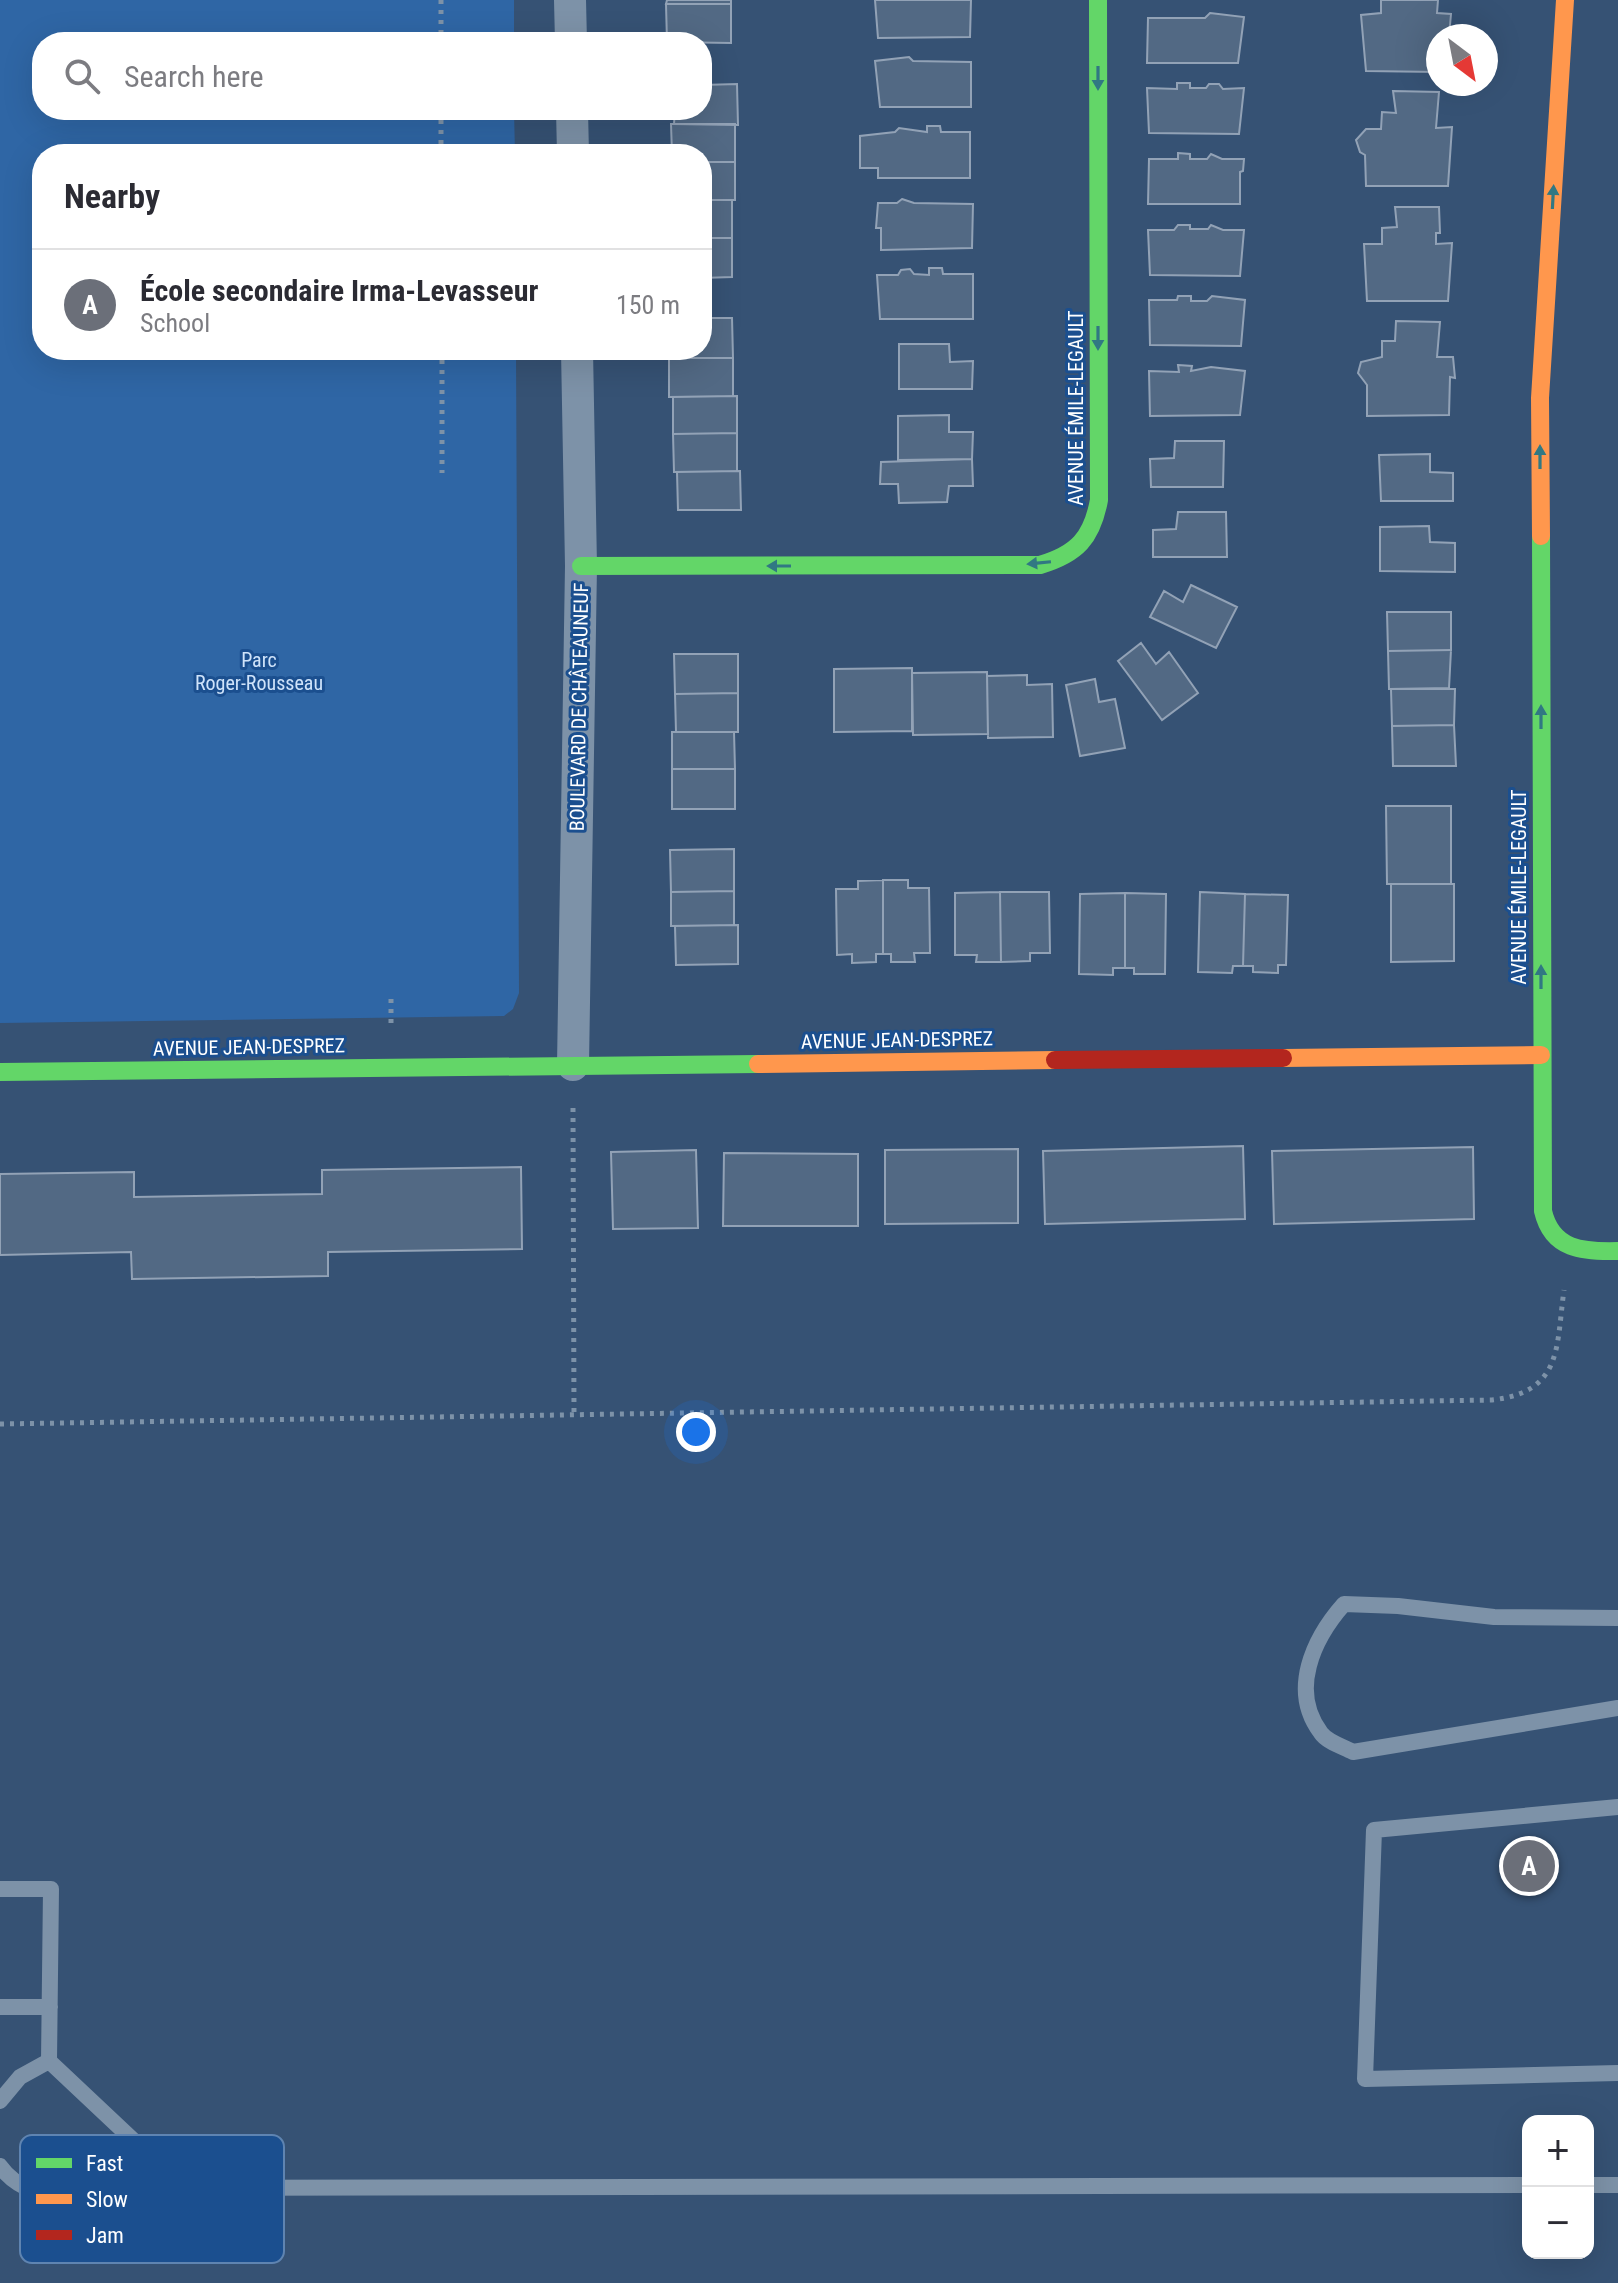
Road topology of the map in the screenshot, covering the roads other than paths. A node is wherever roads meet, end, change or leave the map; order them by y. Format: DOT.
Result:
graph roads {
  1 [pos="570,0"];
  2 [pos="1098,0"];
  3 [pos="1565,0"];
  4 [pos="571,32"];
  5 [pos="572,120"];
  6 [pos="573,144"];
  7 [pos="577,360"];
  8 [pos="581,566"];
  9 [pos="1541,1055"];
  10 [pos="573,1065"];
  11 [pos="0,1072"];
  12 [pos="1618,1251"];
  13 [pos="1618,1618"];
  14 [pos="1618,1708"];
  15 [pos="1618,1807"];
  16 [pos="0,1889"];
  17 [pos="0,2007"];
  18 [pos="50,2007"];
  19 [pos="49,2061"];
  20 [pos="1618,2073"];
  21 [pos="0,2101"];
  22 [pos="128,2135"];
  23 [pos="0,2166"];
  24 [pos="20,2183"];
  25 [pos="1522,2185"];
  26 [pos="1594,2185"];
  27 [pos="1618,2185"];
  28 [pos="284,2188"];
  1 -- 4 [label="street"];
  2 -- 8 [label="street, AVENUE ÉMILE-LEGAULT, one-way"];
  9 -- 3 [label="street, AVENUE ÉMILE-LEGAULT, one-way"];
  5 -- 6 [label="street"];
  7 -- 8 [label="street, BOULEVARD DE CHÂTEAUNEUF"];
  8 -- 10 [label="street, BOULEVARD DE CHÂTEAUNEUF"];
  9 -- 10 [label="street, AVENUE JEAN-DESPREZ"];
  9 -- 12 [label="street"];
  10 -- 11 [label="street, AVENUE JEAN-DESPREZ"];
  13 -- 14 [label="lane"];
  15 -- 20 [label="lane"];
  16 -- 18 [label="lane"];
  17 -- 18 [label="lane"];
  18 -- 19 [label="lane"];
  19 -- 21 [label="lane"];
  19 -- 22 [label="lane"];
  23 -- 24 [label="lane"];
  25 -- 28 [label="lane"];
  26 -- 27 [label="lane"];
}
